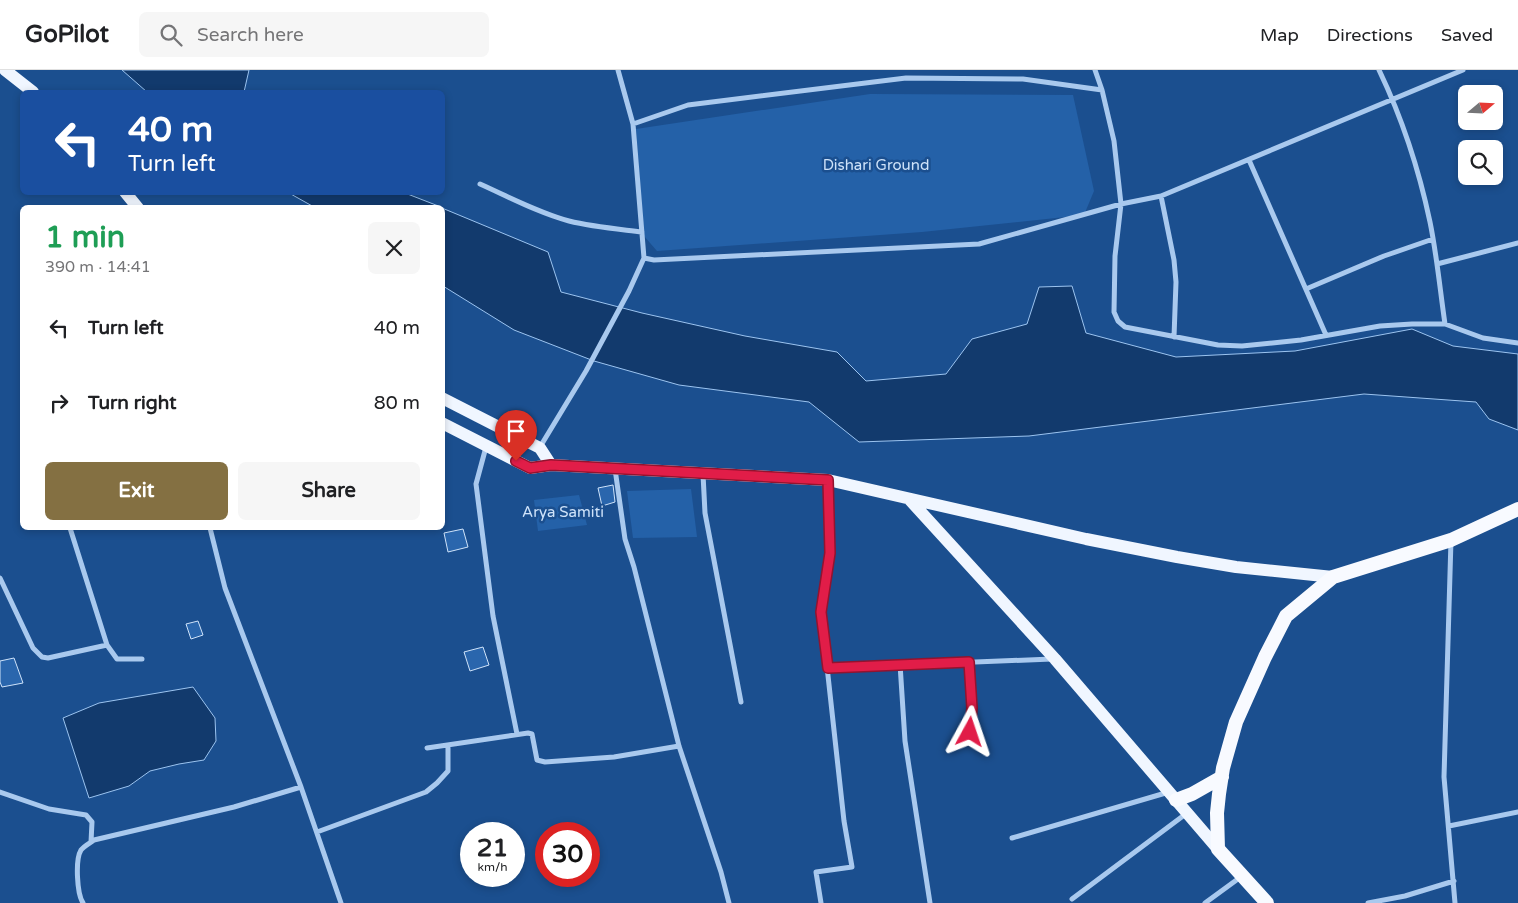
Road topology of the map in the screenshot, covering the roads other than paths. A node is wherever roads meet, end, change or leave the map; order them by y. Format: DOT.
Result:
graph roads {
  1 [pos="5,70"];
  2 [pos="618,70"];
  3 [pos="1096,70"];
  4 [pos="1380,70"];
  5 [pos="1463,70"];
  6 [pos="30,90"];
  7 [pos="1102,90"];
  8 [pos="1393,100"];
  9 [pos="633,124"];
  10 [pos="1249,160"];
  11 [pos="480,184"];
  12 [pos="127,195"];
  13 [pos="1161,196"];
  14 [pos="1120,204"];
  15 [pos="136,205"];
  16 [pos="642,232"];
  17 [pos="1433,239"];
  18 [pos="1518,243"];
  19 [pos="644,258"];
  20 [pos="1437,264"];
  21 [pos="1306,289"];
  22 [pos="1445,324"];
  23 [pos="1326,335"];
  24 [pos="1174,337"];
  25 [pos="1518,343"];
  26 [pos="445,400"];
  27 [pos="445,425"];
  28 [pos="486,447"];
  29 [pos="540,448"];
  30 [pos="551,465"];
  31 [pos="615,468"];
  32 [pos="702,472"];
  33 [pos="828,480"];
  34 [pos="909,499"];
  35 [pos="1518,509"];
  36 [pos="71,530"];
  37 [pos="210,530"];
  38 [pos="1451,540"];
  39 [pos="1333,577"];
  40 [pos="0,578"];
  41 [pos="107,645"];
  42 [pos="1055,658"];
  43 [pos="142,659"];
  44 [pos="969,662"];
  45 [pos="900,664"];
  46 [pos="828,668"];
  47 [pos="741,702"];
  48 [pos="970,732"];
  49 [pos="517,734"];
  50 [pos="448,745"];
  51 [pos="679,746"];
  52 [pos="427,748"];
  53 [pos="1222,777"];
  54 [pos="301,787"];
  55 [pos="0,792"];
  56 [pos="1173,796"];
  57 [pos="1187,812"];
  58 [pos="1518,812"];
  59 [pos="1449,826"];
  60 [pos="317,832"];
  61 [pos="1012,838"];
  62 [pos="91,842"];
  63 [pos="1218,849"];
  64 [pos="1243,876"];
  65 [pos="1454,881"];
  66 [pos="1072,899"];
  67 [pos="83,903"];
  68 [pos="341,903"];
  69 [pos="729,903"];
  70 [pos="821,903"];
  71 [pos="930,903"];
  72 [pos="1205,903"];
  73 [pos="1267,903"];
  74 [pos="1368,903"];
  75 [pos="1455,903"];
  1 -- 6 [label="main road"];
  2 -- 9 [label="street"];
  3 -- 7 [label="street"];
  4 -- 8 [label="street"];
  5 -- 8 [label="street"];
  7 -- 9 [label="street"];
  7 -- 14 [label="street"];
  8 -- 10 [label="street"];
  8 -- 17 [label="street"];
  9 -- 16 [label="street"];
  10 -- 13 [label="street"];
  10 -- 21 [label="street"];
  11 -- 16 [label="street"];
  12 -- 15 [label="main road"];
  13 -- 14 [label="street"];
  13 -- 24 [label="street"];
  14 -- 19 [label="street"];
  14 -- 24 [label="street"];
  16 -- 19 [label="street"];
  17 -- 20 [label="street"];
  17 -- 21 [label="street"];
  18 -- 20 [label="street"];
  19 -- 29 [label="street"];
  20 -- 22 [label="street"];
  21 -- 23 [label="street"];
  22 -- 23 [label="street"];
  22 -- 25 [label="street"];
  23 -- 24 [label="street"];
  26 -- 29 [label="main road"];
  27 -- 28 [label="main road"];
  28 -- 30 [label="main road"];
  28 -- 49 [label="street"];
  29 -- 30 [label="main road"];
  30 -- 31 [label="main road"];
  31 -- 32 [label="main road"];
  31 -- 51 [label="street"];
  32 -- 33 [label="main road"];
  32 -- 47 [label="street"];
  33 -- 34 [label="main road"];
  33 -- 46 [label="street"];
  34 -- 39 [label="main road"];
  34 -- 42 [label="main road"];
  35 -- 38 [label="highway"];
  36 -- 41 [label="street"];
  37 -- 54 [label="street"];
  38 -- 39 [label="highway"];
  38 -- 59 [label="street"];
  39 -- 53 [label="highway"];
  40 -- 41 [label="street"];
  41 -- 43 [label="street"];
  42 -- 44 [label="street"];
  42 -- 56 [label="main road"];
  44 -- 45 [label="street"];
  44 -- 48 [label="street"];
  45 -- 46 [label="street"];
  45 -- 71 [label="street"];
  46 -- 70 [label="street"];
  49 -- 50 [label="street"];
  49 -- 51 [label="street"];
  50 -- 52 [label="street"];
  50 -- 60 [label="street"];
  51 -- 69 [label="street"];
  53 -- 56 [label="highway"];
  53 -- 63 [label="highway"];
  54 -- 60 [label="street"];
  54 -- 62 [label="street"];
  55 -- 62 [label="street"];
  56 -- 57 [label="main road"];
  56 -- 61 [label="street"];
  57 -- 63 [label="main road"];
  57 -- 66 [label="street"];
  58 -- 59 [label="street"];
  59 -- 65 [label="street"];
  60 -- 68 [label="street"];
  62 -- 67 [label="street"];
  63 -- 64 [label="highway"];
  64 -- 72 [label="street"];
  64 -- 73 [label="highway"];
  65 -- 74 [label="street"];
  65 -- 75 [label="street"];
}
